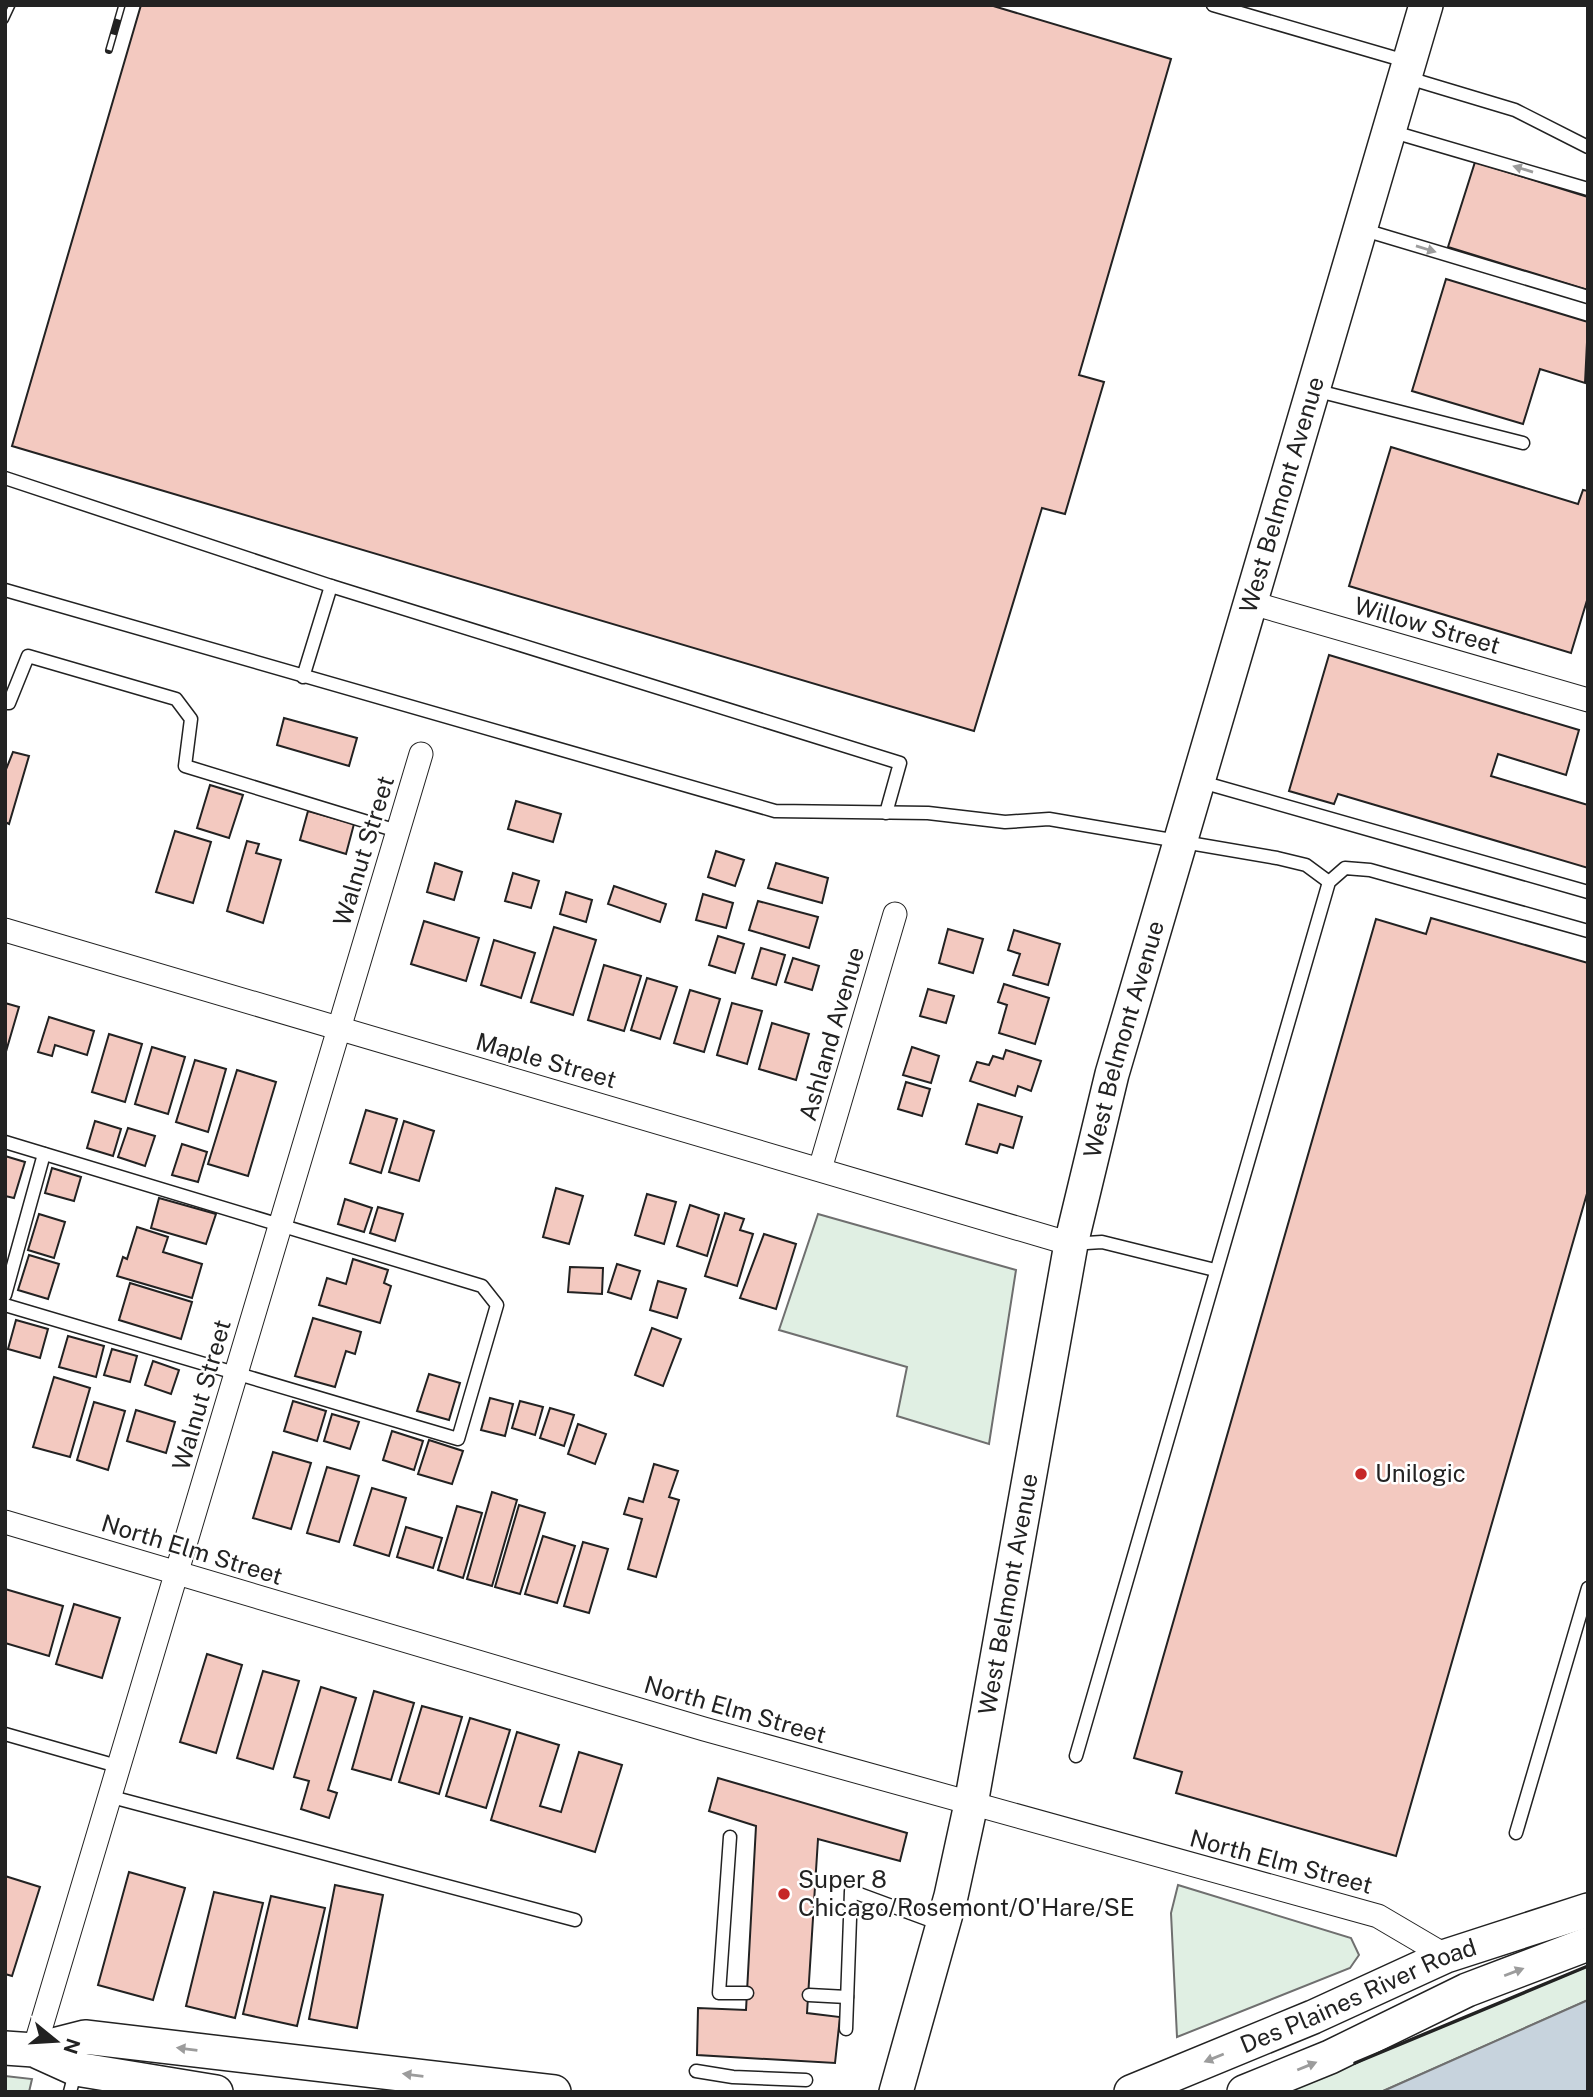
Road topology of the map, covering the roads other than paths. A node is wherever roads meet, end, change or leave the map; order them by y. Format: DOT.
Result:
graph roads {
  1 [pos="1213,5"];
  2 [pos="1426,5"];
  3 [pos="1407,69"];
  4 [pos="1389,131"];
  5 [pos="1588,147"];
  6 [pos="1588,189"];
  7 [pos="1360,229"];
  8 [pos="1588,297"];
  9 [pos="1314,390"];
  10 [pos="1523,443"];
  11 [pos="5,478"];
  12 [pos="331,586"];
  13 [pos="5,590"];
  14 [pos="1252,603"];
  15 [pos="303,677"];
  16 [pos="1588,700"];
  17 [pos="5,703"];
  18 [pos="421,754"];
  19 [pos="1198,781"];
  20 [pos="886,813"];
  21 [pos="397,831"];
  22 [pos="1179,842"];
  23 [pos="1329,882"];
  24 [pos="1588,892"];
  25 [pos="895,914"];
  26 [pos="5,930"];
  27 [pos="1588,931"];
  28 [pos="337,1027"];
  29 [pos="5,1142"];
  30 [pos="44,1154"];
  31 [pos="820,1169"];
  32 [pos="279,1226"];
  33 [pos="1071,1244"];
  34 [pos="1215,1270"];
  35 [pos="5,1294"];
  36 [pos="5,1305"];
  37 [pos="235,1373"];
  38 [pos="5,1522"];
  39 [pos="177,1573"];
  40 [pos="1588,1588"];
  41 [pos="5,1734"];
  42 [pos="1076,1756"];
  43 [pos="117,1766"];
  44 [pos="108,1796"];
  45 [pos="971,1804"];
  46 [pos="1516,1833"];
  47 [pos="730,1837"];
  48 [pos="1588,1910"];
  49 [pos="575,1920"];
  50 [pos="943,1925"];
  51 [pos="1588,1944"];
  52 [pos="1446,1956"];
  53 [pos="747,1993"];
  54 [pos="809,1995"];
  55 [pos="847,1997"];
  56 [pos="846,2029"];
  57 [pos="19,2049"];
  58 [pos="696,2071"];
  59 [pos="733,2077"];
  60 [pos="73,2080"];
  61 [pos="806,2080"];
  62 [pos="216,2092"];
  63 [pos="554,2092"];
  64 [pos="731,2092"];
  65 [pos="896,2092"];
  66 [pos="1131,2092"];
  67 [pos="1244,2092"];
  1 -- 3 [label="lane"];
  2 -- 3 [label="main road, West Belmont Avenue"];
  3 -- 4 [label="main road, West Belmont Avenue"];
  3 -- 5 [label="lane"];
  6 -- 4 [label="lane, one-way"];
  4 -- 7 [label="main road, West Belmont Avenue"];
  7 -- 8 [label="lane, one-way"];
  7 -- 9 [label="main road, West Belmont Avenue"];
  9 -- 10 [label="lane"];
  9 -- 14 [label="main road, West Belmont Avenue"];
  11 -- 12 [label="lane"];
  12 -- 15 [label="lane"];
  12 -- 20 [label="lane"];
  13 -- 15 [label="lane"];
  14 -- 16 [label="street, Willow Street"];
  14 -- 19 [label="main road, West Belmont Avenue"];
  15 -- 20 [label="lane"];
  17 -- 21 [label="lane"];
  18 -- 21 [label="street, Walnut Street"];
  19 -- 22 [label="main road, West Belmont Avenue"];
  19 -- 24 [label="lane"];
  20 -- 22 [label="lane"];
  21 -- 28 [label="street, Walnut Street"];
  22 -- 23 [label="lane"];
  22 -- 33 [label="main road, West Belmont Avenue"];
  23 -- 27 [label="lane"];
  23 -- 34 [label="lane"];
  25 -- 31 [label="street, Ashland Avenue"];
  26 -- 28 [label="street, Maple Street"];
  28 -- 31 [label="street, Maple Street"];
  28 -- 32 [label="street, Walnut Street"];
  29 -- 30 [label="lane"];
  30 -- 32 [label="lane"];
  30 -- 35 [label="lane"];
  31 -- 33 [label="street, Maple Street"];
  32 -- 37 [label="street, Walnut Street"];
  32 -- 37 [label="lane"];
  33 -- 34 [label="lane"];
  33 -- 45 [label="main road, West Belmont Avenue"];
  34 -- 42 [label="lane"];
  36 -- 37 [label="lane"];
  37 -- 39 [label="street, Walnut Street"];
  38 -- 39 [label="street, North Elm Street"];
  39 -- 43 [label="street, Walnut Street"];
  39 -- 45 [label="street, North Elm Street"];
  40 -- 46 [label="lane"];
  41 -- 43 [label="lane"];
  43 -- 44 [label="street, Walnut Street"];
  44 -- 49 [label="lane"];
  44 -- 57 [label="street, Walnut Street"];
  45 -- 50 [label="main road, West Belmont Avenue"];
  45 -- 52 [label="street, North Elm Street"];
  47 -- 53 [label="lane"];
  48 -- 52 [label="main road, Des Plaines River Road"];
  50 -- 55 [label="lane"];
  50 -- 65 [label="main road, West Belmont Avenue"];
  67 -- 51 [label="main road, Des Plaines River Road, one-way"];
  52 -- 66 [label="main road, Des Plaines River Road, one-way"];
  54 -- 55 [label="lane"];
  55 -- 56 [label="lane"];
  57 -- 60 [label="main road"];
  63 -- 57 [label="main road, one-way"];
  58 -- 59 [label="lane"];
  59 -- 61 [label="lane"];
  59 -- 64 [label="lane"];
  60 -- 62 [label="main road"];
}
